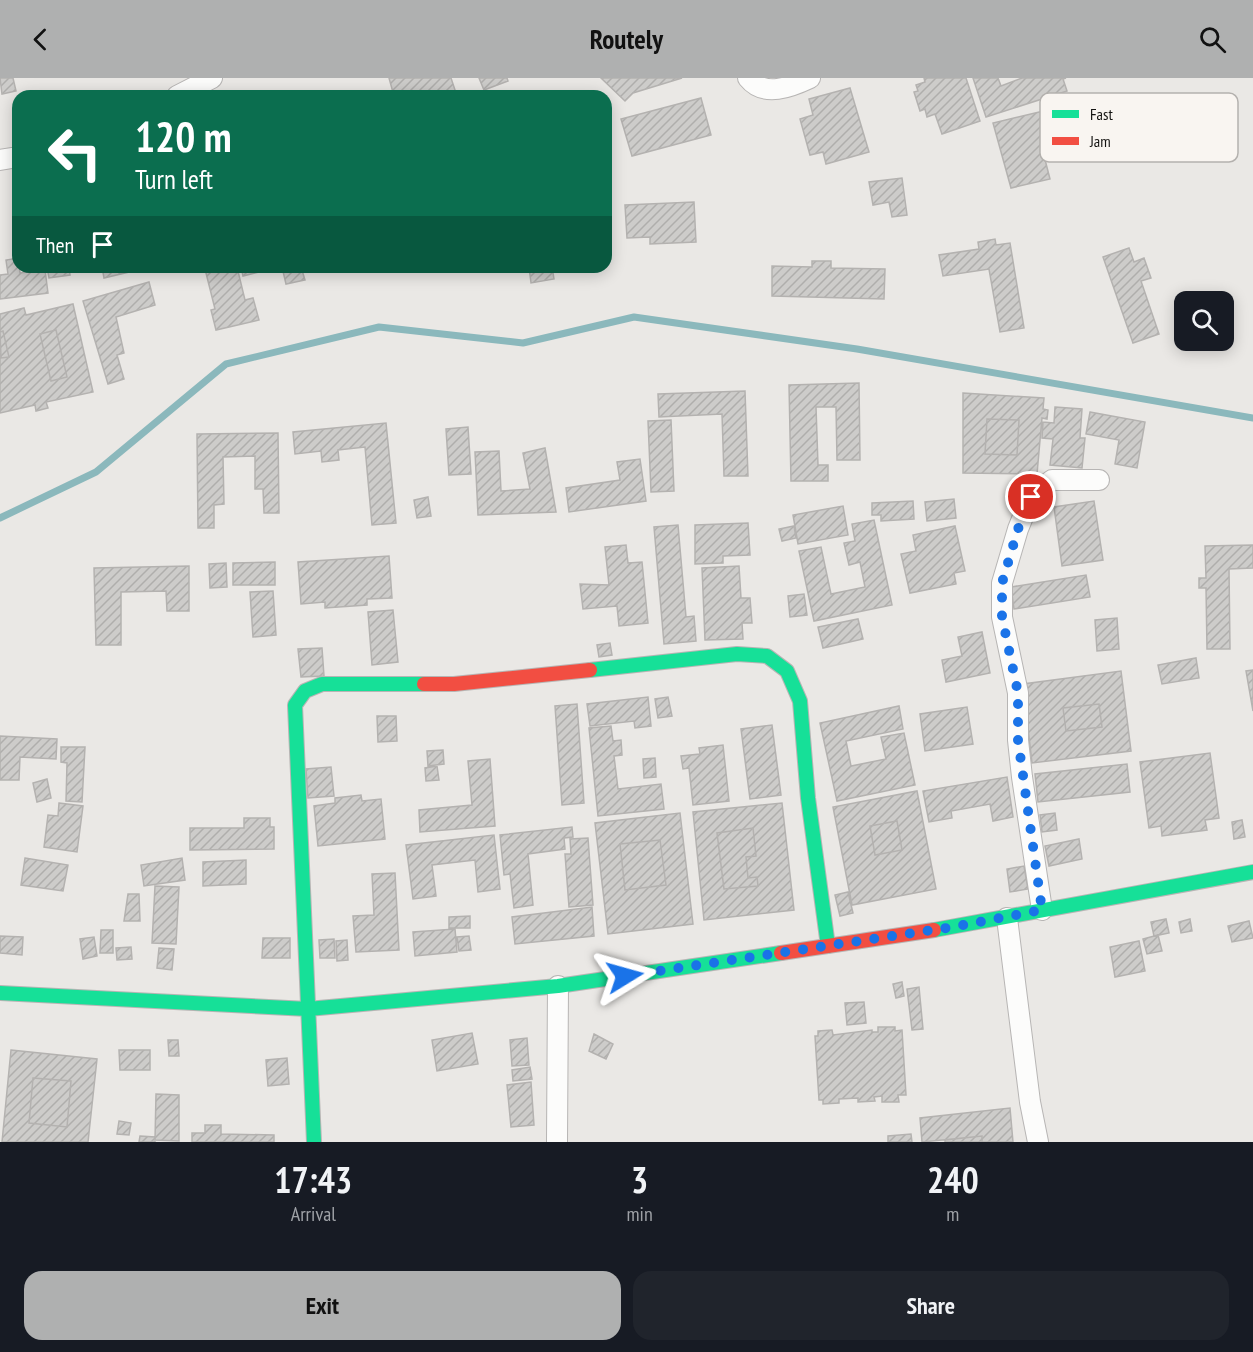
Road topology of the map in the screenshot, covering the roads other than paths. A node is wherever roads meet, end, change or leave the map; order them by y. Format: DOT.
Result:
graph roads {
  1 [pos="212,78"];
  2 [pos="748,78"];
  3 [pos="810,78"];
  4 [pos="189,90"];
  5 [pos="1099,480"];
  6 [pos="1253,872"];
  7 [pos="1042,910"];
  8 [pos="1007,918"];
  9 [pos="828,946"];
  10 [pos="558,986"];
  11 [pos="0,993"];
  12 [pos="308,1009"];
  13 [pos="314,1142"];
  14 [pos="557,1142"];
  15 [pos="1038,1142"];
  1 -- 4 [label="street"];
  2 -- 3 [label="street"];
  5 -- 7 [label="street"];
  6 -- 7 [label="street"];
  7 -- 8 [label="street"];
  8 -- 9 [label="street"];
  8 -- 15 [label="street"];
  9 -- 10 [label="street"];
  9 -- 12 [label="street"];
  10 -- 12 [label="street"];
  10 -- 14 [label="street"];
  11 -- 12 [label="street"];
  12 -- 13 [label="street"];
}
